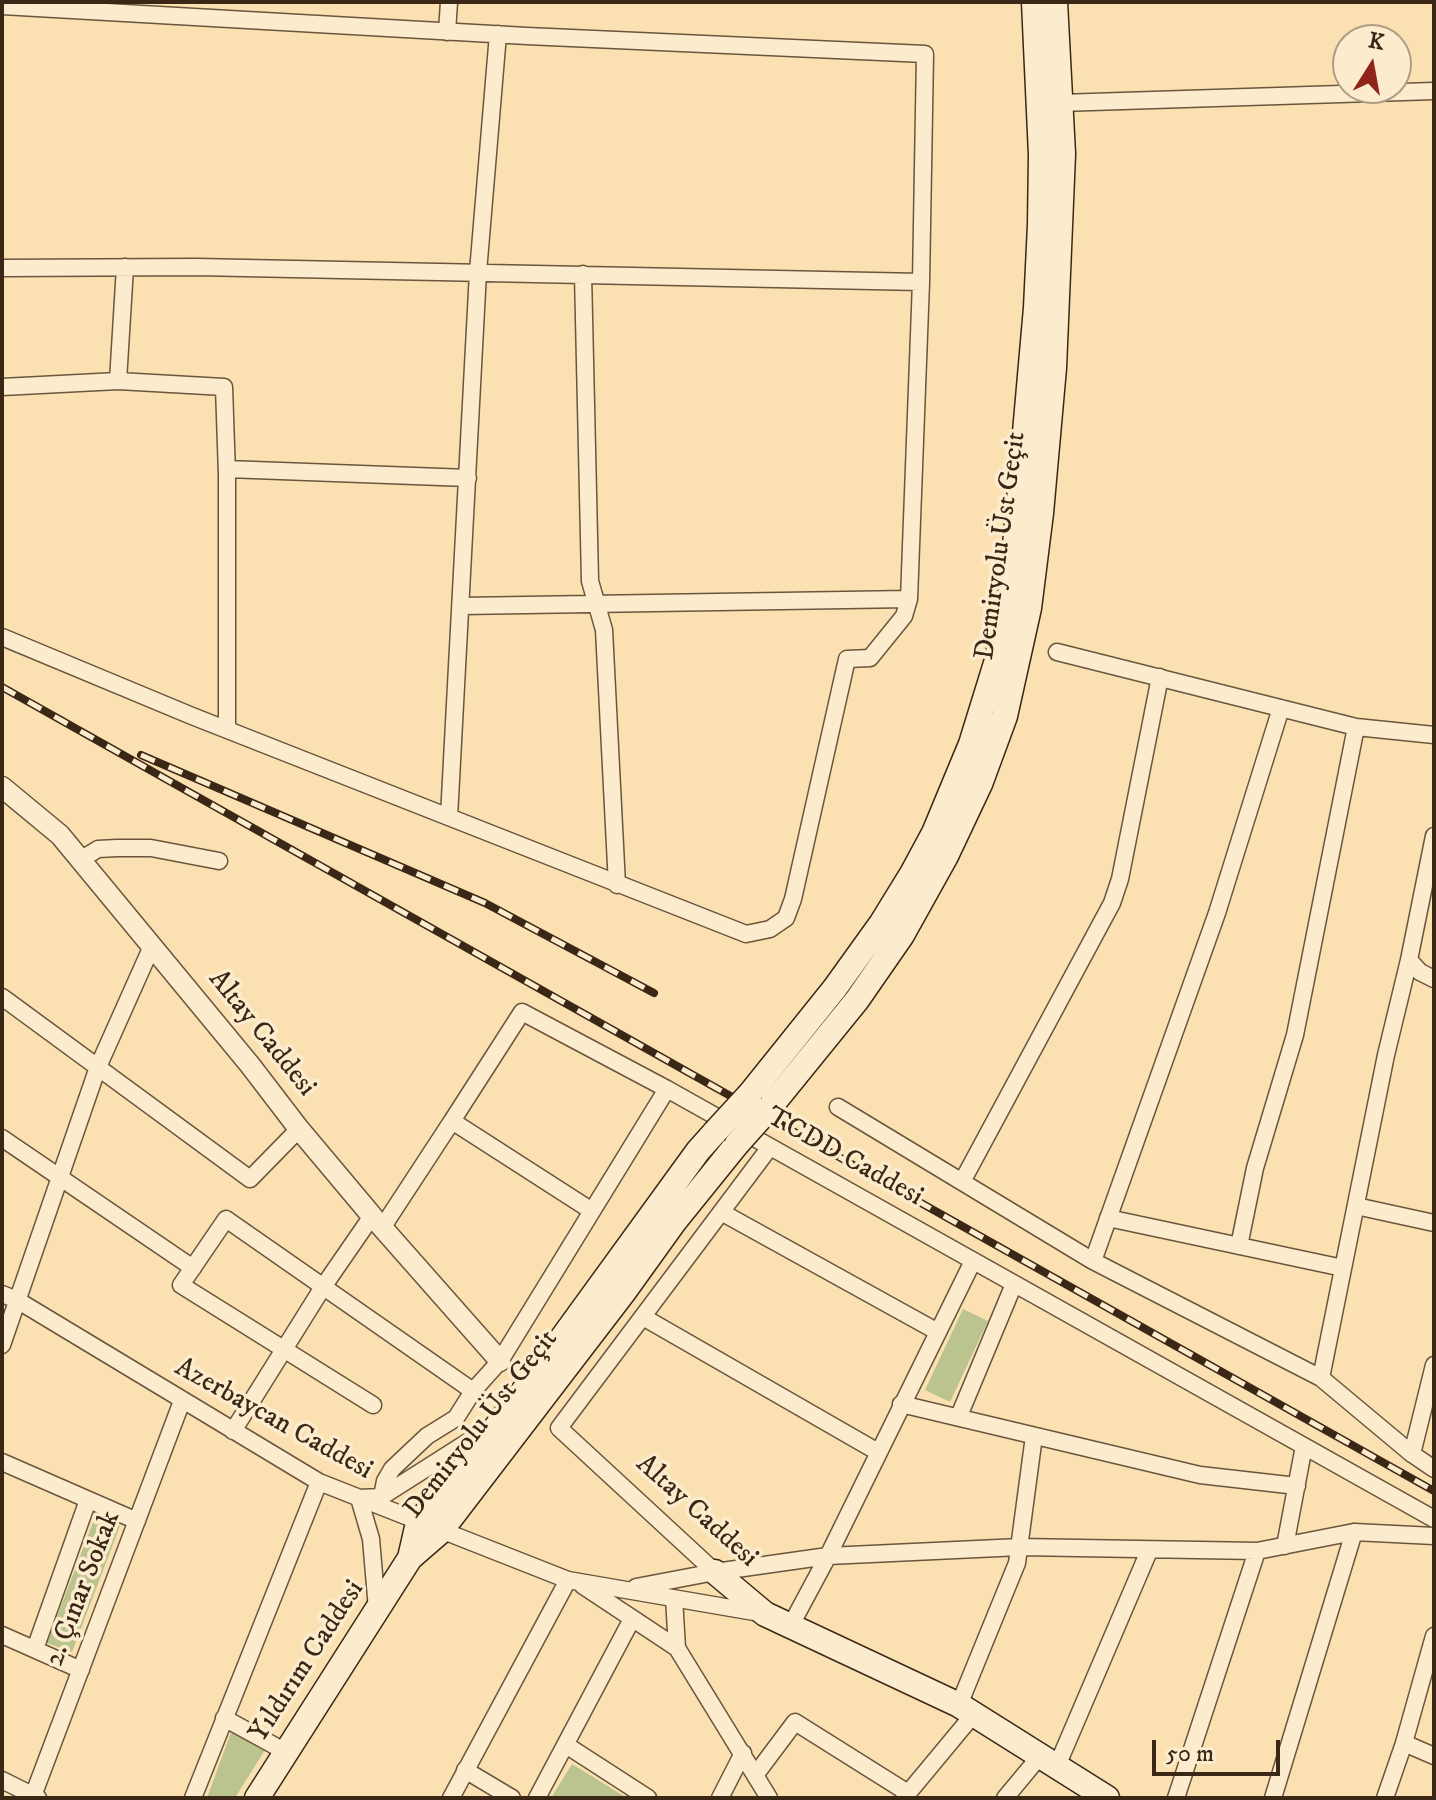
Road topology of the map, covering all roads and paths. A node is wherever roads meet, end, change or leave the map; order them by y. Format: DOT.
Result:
graph roads {
  1 [pos="449,2"];
  2 [pos="1034,2"];
  3 [pos="1055,2"];
  4 [pos="2,6"];
  5 [pos="447,32"];
  6 [pos="498,34"];
  7 [pos="1434,91"];
  8 [pos="1060,103"];
  9 [pos="125,267"];
  10 [pos="2,268"];
  11 [pos="478,272"];
  12 [pos="583,274"];
  13 [pos="921,282"];
  14 [pos="118,381"];
  15 [pos="2,387"];
  16 [pos="227,469"];
  17 [pos="468,478"];
  18 [pos="909,599"];
  19 [pos="597,605"];
  20 [pos="462,606"];
  21 [pos="2,637"];
  22 [pos="1057,652"];
  23 [pos="1160,677"];
  24 [pos="1281,708"];
  25 [pos="1356,727"];
  26 [pos="227,729"];
  27 [pos="1434,735"];
  28 [pos="2,787"];
  29 [pos="449,817"];
  30 [pos="1434,836"];
  31 [pos="80,860"];
  32 [pos="219,861"];
  33 [pos="1431,877"];
  34 [pos="617,885"];
  35 [pos="152,946"];
  36 [pos="1409,960"];
  37 [pos="1434,979"];
  38 [pos="2,997"];
  39 [pos="98,1067"];
  40 [pos="667,1089"];
  41 [pos="760,1100"];
  42 [pos="838,1107"];
  43 [pos="452,1121"];
  44 [pos="299,1129"];
  45 [pos="2,1138"];
  46 [pos="770,1147"];
  47 [pos="61,1176"];
  48 [pos="963,1180"];
  49 [pos="1356,1206"];
  50 [pos="592,1211"];
  51 [pos="721,1212"];
  52 [pos="1108,1218"];
  53 [pos="377,1222"];
  54 [pos="1434,1223"];
  55 [pos="1239,1246"];
  56 [pos="973,1261"];
  57 [pos="1093,1261"];
  58 [pos="193,1268"];
  59 [pos="1343,1268"];
  60 [pos="1014,1284"];
  61 [pos="323,1287"];
  62 [pos="10,1297"];
  63 [pos="643,1317"];
  64 [pos="938,1332"];
  65 [pos="2,1345"];
  66 [pos="284,1349"];
  67 [pos="500,1361"];
  68 [pos="1434,1365"];
  69 [pos="1321,1378"];
  70 [pos="473,1391"];
  71 [pos="182,1401"];
  72 [pos="901,1404"];
  73 [pos="373,1405"];
  74 [pos="507,1412"];
  75 [pos="959,1416"];
  76 [pos="233,1431"];
  77 [pos="1034,1436"];
  78 [pos="1304,1446"];
  79 [pos="878,1452"];
  80 [pos="1412,1454"];
  81 [pos="2,1462"];
  82 [pos="1434,1469"];
  83 [pos="319,1482"];
  84 [pos="1297,1486"];
  85 [pos="382,1496"];
  86 [pos="359,1498"];
  87 [pos="88,1500"];
  88 [pos="1434,1519"];
  89 [pos="137,1521"];
  90 [pos="429,1527"];
  91 [pos="1354,1532"];
  92 [pos="1434,1536"];
  93 [pos="1285,1546"];
  94 [pos="1020,1547"];
  95 [pos="1149,1551"];
  96 [pos="1257,1551"];
  97 [pos="828,1556"];
  98 [pos="410,1558"];
  99 [pos="715,1572"];
  100 [pos="572,1581"];
  101 [pos="625,1589"];
  102 [pos="674,1598"];
  103 [pos="377,1609"];
  104 [pos="765,1614"];
  105 [pos="632,1619"];
  106 [pos="791,1625"];
  107 [pos="2,1635"];
  108 [pos="1434,1636"];
  109 [pos="677,1648"];
  110 [pos="35,1649"];
  111 [pos="1431,1654"];
  112 [pos="81,1670"];
  113 [pos="966,1710"];
  114 [pos="224,1718"];
  115 [pos="1404,1743"];
  116 [pos="566,1745"];
  117 [pos="286,1752"];
  118 [pos="743,1753"];
  119 [pos="1434,1756"];
  120 [pos="1048,1761"];
  121 [pos="465,1770"];
  122 [pos="756,1774"];
  123 [pos="2,1780"];
  124 [pos="906,1796"];
  125 [pos="36,1797"];
  126 [pos="193,1798"];
  127 [pos="257,1798"];
  128 [pos="451,1798"];
  129 [pos="512,1798"];
  130 [pos="537,1798"];
  131 [pos="648,1798"];
  132 [pos="720,1798"];
  133 [pos="769,1798"];
  134 [pos="1005,1798"];
  135 [pos="1107,1798"];
  136 [pos="1176,1798"];
  137 [pos="1273,1798"];
  138 [pos="1385,1798"];
  1 -- 5 [label="street"];
  2 -- 41 [label="main road, Demiryolu Üst Geçit"];
  3 -- 8 [label="main road, Demiryolu Üst Geçit"];
  4 -- 5 [label="street"];
  5 -- 6 [label="street"];
  6 -- 11 [label="street"];
  6 -- 13 [label="street"];
  7 -- 8 [label="street"];
  8 -- 41 [label="main road, Demiryolu Üst Geçit"];
  9 -- 10 [label="street"];
  9 -- 11 [label="street"];
  9 -- 14 [label="street"];
  11 -- 12 [label="street"];
  11 -- 17 [label="street"];
  12 -- 13 [label="street"];
  12 -- 19 [label="street"];
  13 -- 18 [label="street"];
  14 -- 15 [label="street"];
  14 -- 16 [label="street"];
  16 -- 17 [label="street"];
  16 -- 26 [label="street"];
  17 -- 20 [label="street"];
  18 -- 19 [label="street"];
  18 -- 34 [label="street"];
  19 -- 20 [label="street"];
  19 -- 34 [label="street"];
  20 -- 29 [label="street"];
  21 -- 26 [label="street"];
  22 -- 23 [label="street"];
  23 -- 24 [label="street"];
  23 -- 48 [label="street"];
  24 -- 25 [label="street"];
  24 -- 52 [label="street"];
  25 -- 27 [label="street"];
  25 -- 55 [label="street"];
  26 -- 29 [label="street"];
  28 -- 31 [label="street, Altay Caddesi"];
  29 -- 34 [label="street"];
  30 -- 33 [label="street"];
  31 -- 32 [label="street"];
  31 -- 35 [label="street, Altay Caddesi"];
  33 -- 36 [label="street"];
  35 -- 39 [label="street"];
  35 -- 44 [label="street, Altay Caddesi"];
  36 -- 37 [label="street"];
  36 -- 49 [label="street"];
  38 -- 39 [label="street"];
  39 -- 44 [label="street"];
  39 -- 47 [label="street"];
  40 -- 43 [label="street, TCDD Caddesi"];
  40 -- 46 [label="street, TCDD Caddesi"];
  40 -- 50 [label="street"];
  41 -- 74 [label="main road, Demiryolu Üst Geçit, bridge"];
  41 -- 90 [label="main road, Demiryolu Üst Geçit, bridge"];
  42 -- 48 [label="street"];
  43 -- 50 [label="street"];
  43 -- 53 [label="street"];
  44 -- 53 [label="street, Altay Caddesi"];
  45 -- 47 [label="street"];
  46 -- 51 [label="street, Altay Caddesi"];
  46 -- 56 [label="street, TCDD Caddesi"];
  47 -- 58 [label="street"];
  47 -- 62 [label="street"];
  48 -- 57 [label="street"];
  49 -- 54 [label="street"];
  49 -- 59 [label="street"];
  50 -- 67 [label="street"];
  51 -- 63 [label="street, Altay Caddesi"];
  51 -- 64 [label="street"];
  52 -- 55 [label="street"];
  52 -- 57 [label="street"];
  53 -- 61 [label="street"];
  53 -- 67 [label="street, Altay Caddesi"];
  55 -- 59 [label="street"];
  56 -- 60 [label="street, TCDD Caddesi"];
  56 -- 64 [label="street"];
  57 -- 69 [label="street"];
  58 -- 61 [label="street"];
  58 -- 66 [label="street"];
  59 -- 69 [label="street"];
  60 -- 75 [label="street"];
  60 -- 78 [label="street, TCDD Caddesi"];
  61 -- 66 [label="street"];
  61 -- 70 [label="street"];
  62 -- 65 [label="street"];
  62 -- 71 [label="street, Azerbaycan Caddesi"];
  63 -- 79 [label="street"];
  63 -- 99 [label="street, Altay Caddesi"];
  64 -- 72 [label="street"];
  66 -- 73 [label="street"];
  66 -- 76 [label="street"];
  67 -- 70 [label="street"];
  68 -- 80 [label="street"];
  69 -- 80 [label="street"];
  70 -- 85 [label="street"];
  71 -- 76 [label="street, Azerbaycan Caddesi"];
  71 -- 89 [label="street, 2. Çınar Sokak"];
  72 -- 75 [label="street"];
  72 -- 79 [label="street"];
  74 -- 85 [label="street"];
  74 -- 90 [label="main road, Demiryolu Üst Geçit"];
  75 -- 77 [label="street"];
  76 -- 83 [label="street, Azerbaycan Caddesi"];
  77 -- 84 [label="street"];
  77 -- 94 [label="street"];
  78 -- 84 [label="street"];
  78 -- 88 [label="street, TCDD Caddesi"];
  79 -- 97 [label="street"];
  80 -- 82 [label="street"];
  81 -- 87 [label="street"];
  83 -- 86 [label="street, Azerbaycan Caddesi"];
  83 -- 114 [label="street"];
  84 -- 93 [label="street"];
  85 -- 86 [label="street"];
  86 -- 90 [label="street, Azerbaycan Caddesi"];
  86 -- 103 [label="street"];
  87 -- 89 [label="street"];
  87 -- 110 [label="street, 2. Çınar Sokak"];
  89 -- 112 [label="street, 2. Çınar Sokak"];
  90 -- 98 [label="main road, Demiryolu Üst Geçit"];
  90 -- 100 [label="street, Azerbaycan Caddesi"];
  91 -- 92 [label="street"];
  91 -- 93 [label="street"];
  91 -- 137 [label="street"];
  93 -- 96 [label="street"];
  94 -- 95 [label="street"];
  94 -- 97 [label="street"];
  94 -- 113 [label="street"];
  95 -- 96 [label="street"];
  95 -- 120 [label="street"];
  96 -- 136 [label="street"];
  97 -- 99 [label="street"];
  97 -- 106 [label="street"];
  98 -- 103 [label="main road, Yıldırım Caddesi"];
  99 -- 101 [label="street"];
  99 -- 104 [label="main road, Altay Caddesi"];
  100 -- 101 [label="street, Azerbaycan Caddesi"];
  100 -- 105 [label="street"];
  100 -- 121 [label="street"];
  101 -- 102 [label="street, Azerbaycan Caddesi"];
  102 -- 104 [label="street, Azerbaycan Caddesi"];
  102 -- 109 [label="street"];
  103 -- 117 [label="main road, Yıldırım Caddesi"];
  104 -- 106 [label="main road, Altay Caddesi"];
  105 -- 109 [label="street"];
  105 -- 116 [label="street"];
  106 -- 113 [label="main road, Altay Caddesi"];
  107 -- 110 [label="street"];
  108 -- 111 [label="street"];
  109 -- 118 [label="street"];
  110 -- 112 [label="street"];
  111 -- 115 [label="street"];
  112 -- 125 [label="street, 2. Çınar Sokak"];
  113 -- 120 [label="main road, Altay Caddesi"];
  113 -- 124 [label="street"];
  114 -- 117 [label="street"];
  114 -- 126 [label="street"];
  115 -- 119 [label="street"];
  115 -- 138 [label="street"];
  116 -- 130 [label="street"];
  116 -- 131 [label="street"];
  117 -- 127 [label="main road, Yıldırım Caddesi"];
  118 -- 122 [label="street"];
  118 -- 132 [label="street"];
  120 -- 134 [label="street"];
  120 -- 135 [label="main road, Altay Caddesi"];
  121 -- 128 [label="street"];
  121 -- 129 [label="street"];
  122 -- 124 [label="street"];
  122 -- 133 [label="street"];
  123 -- 125 [label="street"];
}
